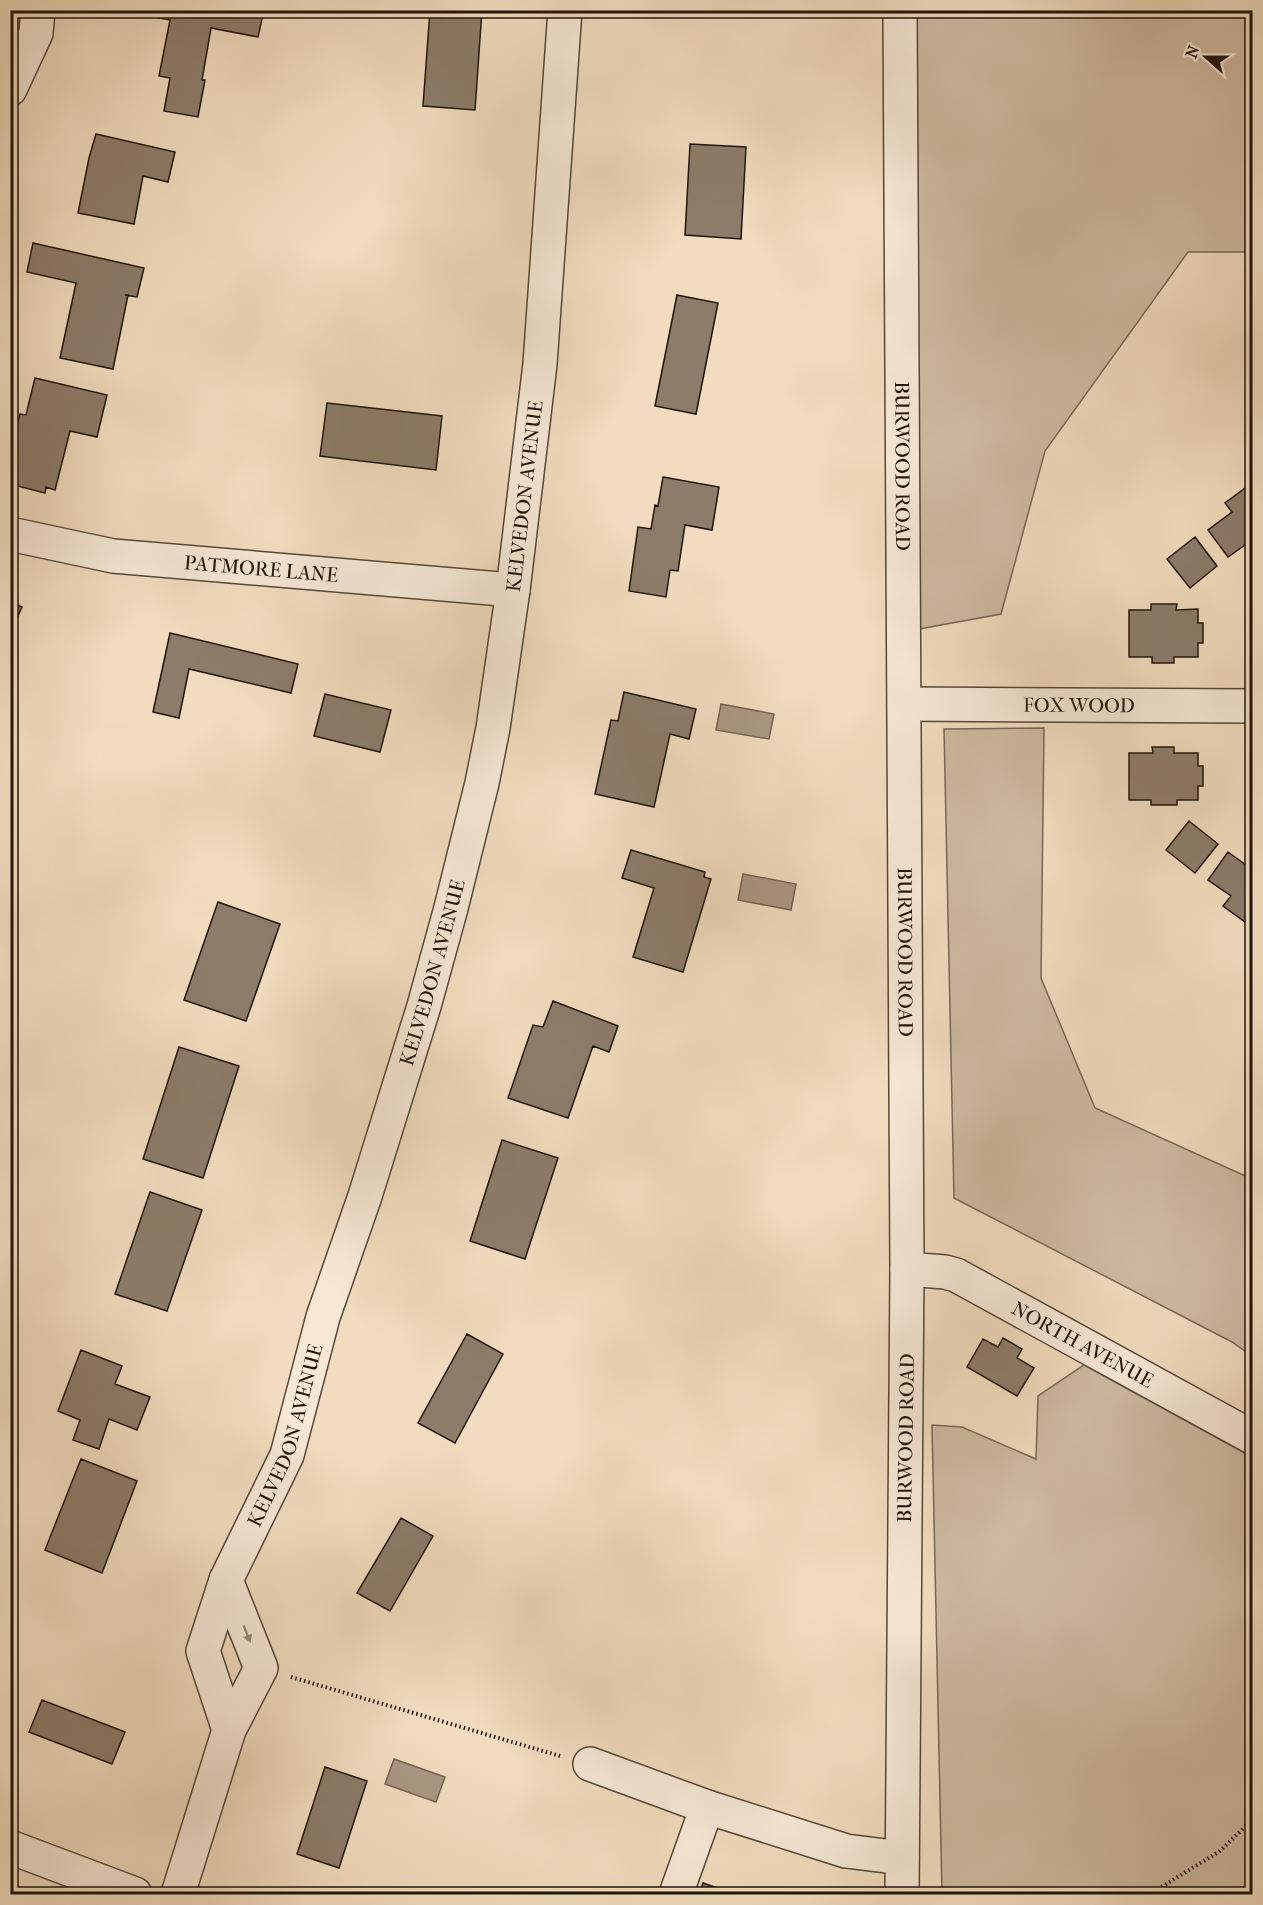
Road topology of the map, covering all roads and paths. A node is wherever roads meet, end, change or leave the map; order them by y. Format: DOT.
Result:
graph roads {
  1 [pos="38,10"];
  2 [pos="565,10"];
  3 [pos="900,10"];
  4 [pos="10,89"];
  5 [pos="10,534"];
  6 [pos="513,590"];
  7 [pos="905,704"];
  8 [pos="1252,706"];
  9 [pos="907,1269"];
  10 [pos="1252,1437"];
  11 [pos="226,1580"];
  12 [pos="261,1668"];
  13 [pos="229,1730"];
  14 [pos="590,1764"];
  15 [pos="707,1807"];
  16 [pos="1252,1820"];
  17 [pos="10,1847"];
  18 [pos="902,1858"];
  19 [pos="135,1894"];
  20 [pos="178,1894"];
  21 [pos="676,1894"];
  22 [pos="902,1894"];
  23 [pos="1150,1894"];
  1 -- 4 [label="street"];
  2 -- 6 [label="street, KELVEDON AVENUE"];
  3 -- 7 [label="street, BURWOOD ROAD"];
  5 -- 6 [label="street, PATMORE LANE"];
  6 -- 11 [label="street, KELVEDON AVENUE"];
  7 -- 8 [label="street, FOX WOOD"];
  7 -- 9 [label="street, BURWOOD ROAD"];
  9 -- 10 [label="street, NORTH AVENUE"];
  9 -- 18 [label="street, BURWOOD ROAD"];
  11 -- 12 [label="street, one-way"];
  11 -- 13 [label="street, KELVEDON AVENUE"];
  12 -- 13 [label="street"];
  12 -- 14 [label="path"];
  13 -- 20 [label="street"];
  14 -- 15 [label="street"];
  15 -- 18 [label="street"];
  15 -- 21 [label="street"];
  16 -- 23 [label="path"];
  17 -- 19 [label="street"];
  18 -- 22 [label="street, BURWOOD ROAD"];
}
